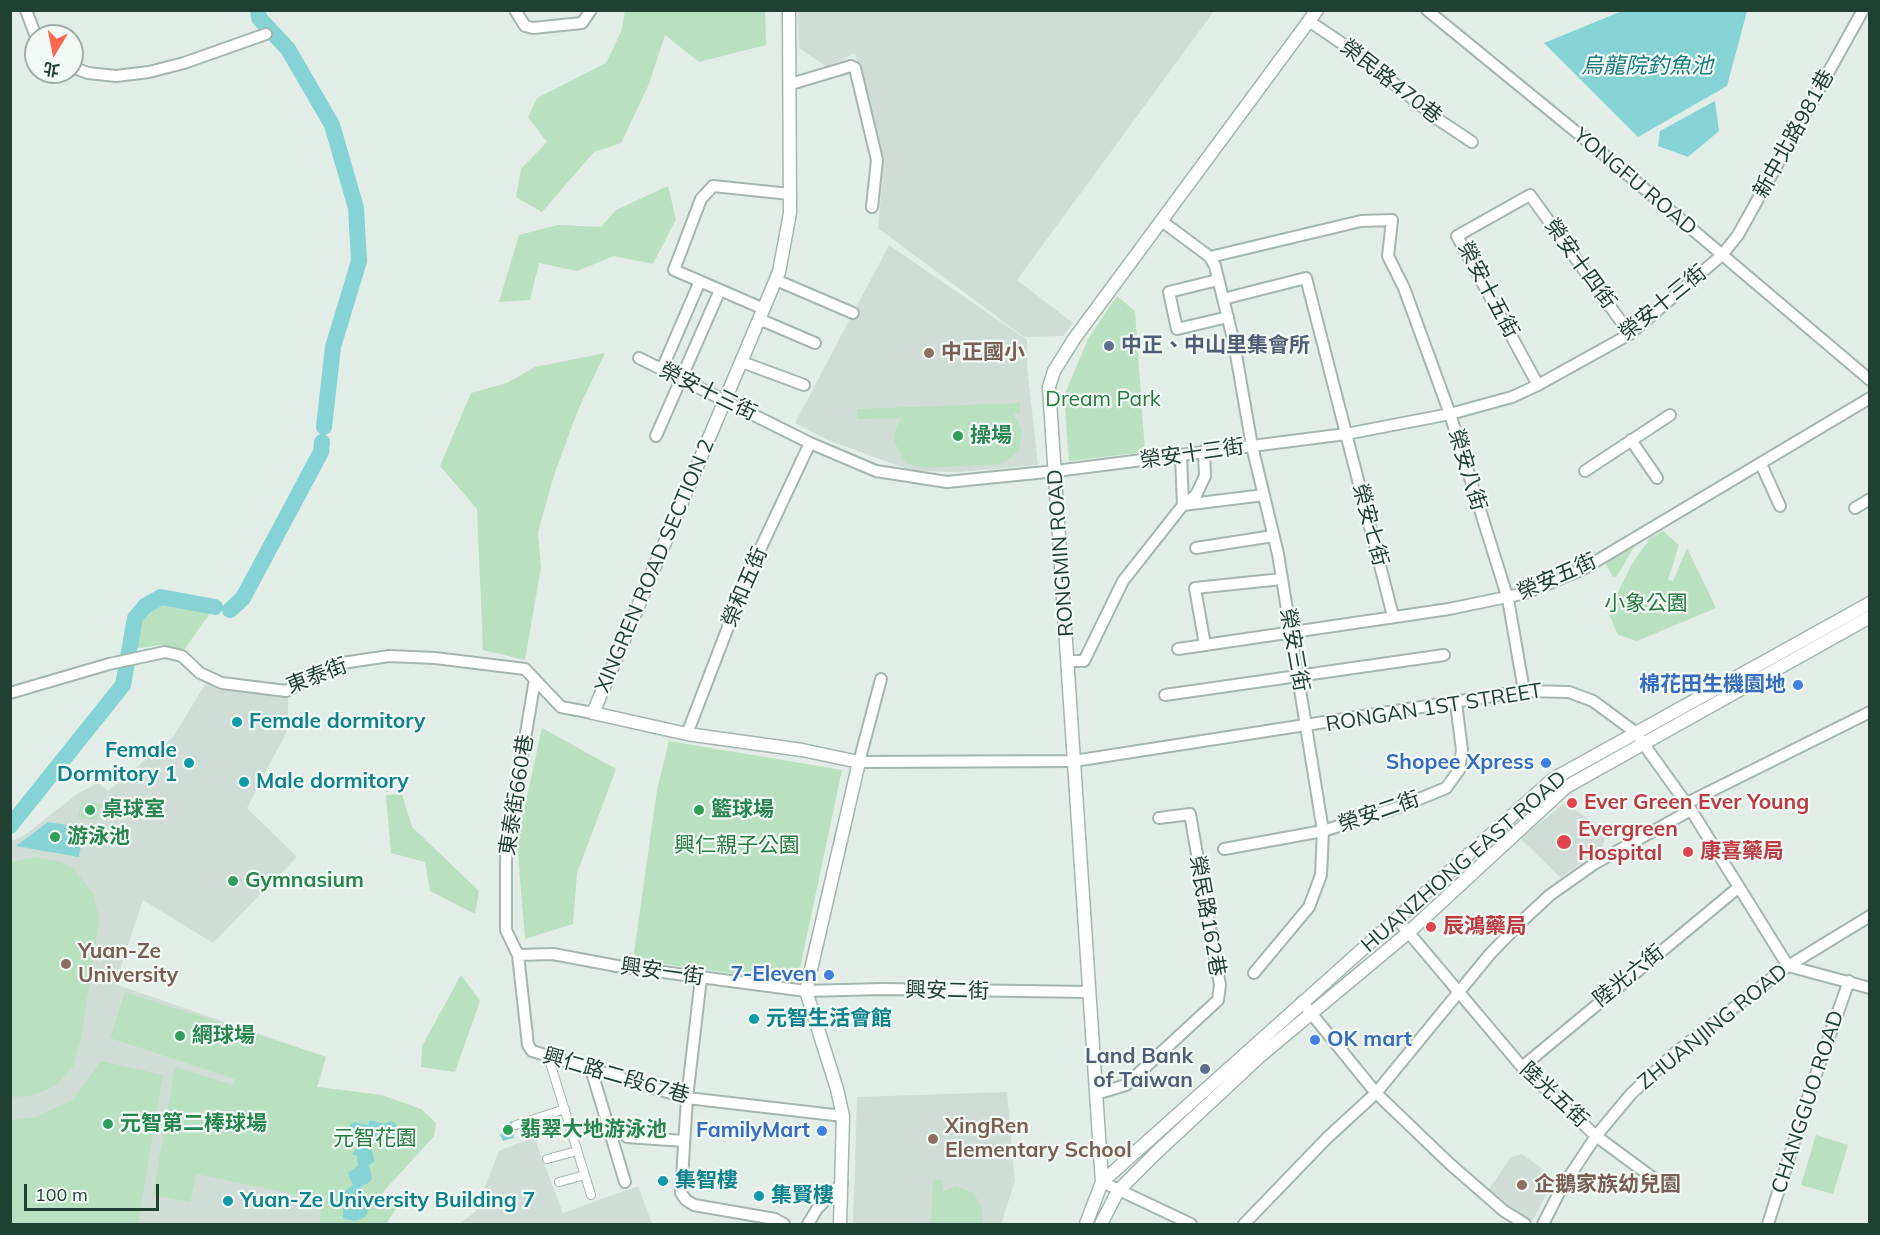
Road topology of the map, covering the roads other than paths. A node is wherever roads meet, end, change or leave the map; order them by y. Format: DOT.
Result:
graph roads {
  1 [pos="515,10"];
  2 [pos="591,10"];
  3 [pos="789,10"];
  4 [pos="1317,10"];
  5 [pos="1427,10"];
  6 [pos="1863,10"];
  7 [pos="1309,21"];
  8 [pos="266,34"];
  9 [pos="84,72"];
  10 [pos="791,84"];
  11 [pos="1472,142"];
  12 [pos="790,195"];
  13 [pos="1530,195"];
  14 [pos="872,207"];
  15 [pos="1163,222"];
  16 [pos="1722,255"];
  17 [pos="1210,257"];
  18 [pos="776,280"];
  19 [pos="1218,280"];
  20 [pos="700,281"];
  21 [pos="720,290"];
  22 [pos="1223,299"];
  23 [pos="853,313"];
  24 [pos="762,314"];
  25 [pos="1228,317"];
  26 [pos="1630,334"];
  27 [pos="815,343"];
  28 [pos="639,358"];
  29 [pos="742,362"];
  30 [pos="662,369"];
  31 [pos="681,378"];
  32 [pos="1869,380"];
  33 [pos="804,385"];
  34 [pos="1538,385"];
  35 [pos="1869,398"];
  36 [pos="726,400"];
  37 [pos="1450,414"];
  38 [pos="1670,415"];
  39 [pos="1346,434"];
  40 [pos="656,436"];
  41 [pos="1631,440"];
  42 [pos="810,443"];
  43 [pos="1252,446"];
  44 [pos="1204,451"];
  45 [pos="1181,456"];
  46 [pos="1761,464"];
  47 [pos="1056,471"];
  48 [pos="1585,471"];
  49 [pos="1657,478"];
  50 [pos="1264,495"];
  51 [pos="1869,499"];
  52 [pos="1183,505"];
  53 [pos="1780,506"];
  54 [pos="1855,508"];
  55 [pos="1273,536"];
  56 [pos="1196,548"];
  57 [pos="1282,579"];
  58 [pos="1508,599"];
  59 [pos="1869,603"];
  60 [pos="1393,616"];
  61 [pos="1869,617"];
  62 [pos="1290,632"];
  63 [pos="1205,645"];
  64 [pos="1178,649"];
  65 [pos="1444,655"];
  66 [pos="1068,661"];
  67 [pos="1298,677"];
  68 [pos="535,679"];
  69 [pos="881,679"];
  70 [pos="1524,692"];
  71 [pos="10,693"];
  72 [pos="1165,695"];
  73 [pos="1456,703"];
  74 [pos="1869,712"];
  75 [pos="592,713"];
  76 [pos="1307,727"];
  77 [pos="687,734"];
  78 [pos="1638,737"];
  79 [pos="1074,761"];
  80 [pos="859,762"];
  81 [pos="1689,807"];
  82 [pos="1159,818"];
  83 [pos="1323,831"];
  84 [pos="1224,849"];
  85 [pos="1738,887"];
  86 [pos="1869,915"];
  87 [pos="1398,920"];
  88 [pos="1408,932"];
  89 [pos="518,956"];
  90 [pos="1788,966"];
  91 [pos="1254,973"];
  92 [pos="700,978"];
  93 [pos="1849,981"];
  94 [pos="1869,988"];
  95 [pos="806,991"];
  96 [pos="1089,992"];
  97 [pos="1460,993"];
  98 [pos="1302,1002"];
  99 [pos="1311,1013"];
  100 [pos="532,1051"];
  101 [pos="548,1056"];
  102 [pos="1522,1067"];
  103 [pos="591,1068"];
  104 [pos="1376,1093"];
  105 [pos="1096,1094"];
  106 [pos="687,1098"];
  107 [pos="565,1109"];
  108 [pos="843,1116"];
  109 [pos="516,1125"];
  110 [pos="1596,1136"];
  111 [pos="627,1137"];
  112 [pos="684,1141"];
  113 [pos="577,1150"];
  114 [pos="547,1159"];
  115 [pos="585,1175"];
  116 [pos="559,1182"];
  117 [pos="625,1182"];
  118 [pos="1102,1182"];
  119 [pos="842,1183"];
  120 [pos="1661,1184"];
  121 [pos="1118,1191"];
  122 [pos="591,1195"];
  123 [pos="731,1212"];
  124 [pos="729,1224"];
  125 [pos="784,1224"];
  126 [pos="808,1224"];
  127 [pos="840,1224"];
  128 [pos="1086,1224"];
  129 [pos="1101,1224"];
  130 [pos="1191,1224"];
  131 [pos="1244,1224"];
  132 [pos="1524,1224"];
  133 [pos="1543,1224"];
  134 [pos="1768,1224"];
  1 -- 2 [label="street"];
  3 -- 10 [label="street, XINGREN ROAD SECTION 2"];
  4 -- 7 [label="street, RONGMIN ROAD"];
  5 -- 16 [label="street, YONGFU ROAD"];
  6 -- 16 [label="street, 新中北路981巷"];
  7 -- 11 [label="street, 榮民路470巷"];
  7 -- 15 [label="street, RONGMIN ROAD"];
  8 -- 9 [label="street"];
  10 -- 12 [label="street, XINGREN ROAD SECTION 2"];
  10 -- 14 [label="street"];
  12 -- 18 [label="street, XINGREN ROAD SECTION 2"];
  12 -- 20 [label="street"];
  13 -- 26 [label="street, 榮安十四街"];
  13 -- 34 [label="street, 榮安十五街"];
  15 -- 17 [label="street"];
  15 -- 47 [label="street, RONGMIN ROAD"];
  16 -- 26 [label="street, 榮安十三街"];
  16 -- 32 [label="street, YONGFU ROAD"];
  17 -- 19 [label="street, 榮安三街"];
  17 -- 37 [label="street, 榮安八街"];
  18 -- 23 [label="street"];
  18 -- 24 [label="street, XINGREN ROAD SECTION 2"];
  19 -- 22 [label="street, 榮安三街"];
  19 -- 25 [label="street"];
  20 -- 21 [label="street"];
  20 -- 30 [label="street"];
  21 -- 24 [label="street"];
  21 -- 31 [label="street"];
  22 -- 25 [label="street, 榮安三街"];
  22 -- 39 [label="street, 榮安七街"];
  24 -- 27 [label="street"];
  24 -- 29 [label="street, XINGREN ROAD SECTION 2"];
  25 -- 43 [label="street, 榮安三街"];
  26 -- 34 [label="street, 榮安十三街"];
  28 -- 30 [label="street, 榮安十三街"];
  29 -- 33 [label="street"];
  29 -- 36 [label="street, XINGREN ROAD SECTION 2"];
  30 -- 31 [label="street, 榮安十三街"];
  31 -- 36 [label="street, 榮安十三街"];
  31 -- 40 [label="street"];
  34 -- 37 [label="street, 榮安十三街"];
  35 -- 46 [label="street, 榮安五街"];
  36 -- 42 [label="street, 榮安十三街"];
  36 -- 75 [label="street, XINGREN ROAD SECTION 2"];
  37 -- 39 [label="street, 榮安十三街"];
  37 -- 58 [label="street, 榮安八街"];
  38 -- 41 [label="street"];
  39 -- 43 [label="street, 榮安十三街"];
  39 -- 60 [label="street, 榮安七街"];
  41 -- 48 [label="street"];
  41 -- 49 [label="street"];
  42 -- 47 [label="street, 榮安十三街"];
  42 -- 77 [label="street, 榮和五街"];
  43 -- 44 [label="street, 榮安十三街"];
  43 -- 50 [label="street, 榮安三街"];
  44 -- 45 [label="street, 榮安十三街"];
  44 -- 52 [label="street"];
  45 -- 47 [label="street, 榮安十三街"];
  45 -- 52 [label="street"];
  46 -- 53 [label="street"];
  46 -- 58 [label="street, 榮安五街"];
  47 -- 66 [label="street, RONGMIN ROAD"];
  50 -- 52 [label="street"];
  50 -- 55 [label="street, 榮安三街"];
  51 -- 54 [label="street"];
  52 -- 66 [label="street"];
  55 -- 56 [label="street"];
  55 -- 57 [label="street, 榮安三街"];
  57 -- 62 [label="street, 榮安三街"];
  57 -- 63 [label="street"];
  58 -- 60 [label="street, 榮安五街"];
  58 -- 70 [label="street, 榮安八街"];
  59 -- 78 [label="street, HUANZHONG EAST ROAD"];
  60 -- 62 [label="street, 榮安五街"];
  61 -- 78 [label="street, HUANZHONG EAST ROAD"];
  62 -- 63 [label="street, 榮安五街"];
  62 -- 67 [label="street, 榮安三街"];
  63 -- 64 [label="street, 榮安五街"];
  65 -- 67 [label="street"];
  66 -- 79 [label="street, RONGMIN ROAD"];
  67 -- 72 [label="street"];
  67 -- 76 [label="street, 榮安三街"];
  68 -- 71 [label="street, 東泰街"];
  68 -- 75 [label="street"];
  68 -- 89 [label="street, 東泰街660巷"];
  69 -- 80 [label="street"];
  70 -- 73 [label="street, RONGAN 1ST STREET"];
  70 -- 78 [label="street, RONGAN 1ST STREET"];
  73 -- 76 [label="street, RONGAN 1ST STREET"];
  73 -- 83 [label="street, 榮安二街"];
  74 -- 81 [label="street"];
  75 -- 77 [label="street, XINGREN ROAD SECTION 2"];
  76 -- 79 [label="street, RONGAN 1ST STREET"];
  76 -- 83 [label="street, 榮安三街"];
  77 -- 80 [label="street, XINGREN ROAD SECTION 2"];
  78 -- 81 [label="street, RONGAN 1ST STREET"];
  78 -- 87 [label="street, HUANZHONG EAST ROAD"];
  78 -- 88 [label="street, HUANZHONG EAST ROAD"];
  79 -- 80 [label="street, RONGAN 1ST STREET"];
  79 -- 96 [label="street, RONGMIN ROAD"];
  80 -- 95 [label="street"];
  81 -- 85 [label="street, RONGAN 1ST STREET"];
  81 -- 97 [label="street"];
  82 -- 105 [label="street, 榮民路162巷"];
  83 -- 84 [label="street, 榮安二街"];
  83 -- 91 [label="street, 榮安三街"];
  85 -- 90 [label="street, RONGAN 1ST STREET"];
  85 -- 102 [label="street, 陸光六街"];
  86 -- 90 [label="street, ZHUANJING ROAD"];
  87 -- 88 [label="street, 陸光五街"];
  87 -- 98 [label="street, HUANZHONG EAST ROAD"];
  88 -- 97 [label="street, 陸光五街"];
  88 -- 99 [label="street, HUANZHONG EAST ROAD"];
  89 -- 92 [label="street, 興安一街"];
  89 -- 100 [label="street, 東泰街660巷"];
  90 -- 93 [label="street"];
  90 -- 110 [label="street, ZHUANJING ROAD"];
  92 -- 95 [label="street, 興安一街"];
  92 -- 106 [label="street"];
  93 -- 94 [label="street"];
  93 -- 134 [label="street, CHANGGUO ROAD"];
  95 -- 96 [label="street, 興安二街"];
  95 -- 108 [label="street"];
  96 -- 105 [label="street, RONGMIN ROAD"];
  97 -- 102 [label="street, 陸光五街"];
  97 -- 104 [label="street"];
  98 -- 99 [label="street"];
  98 -- 118 [label="street, HUANZHONG EAST ROAD"];
  99 -- 104 [label="street"];
  99 -- 121 [label="street, HUANZHONG EAST ROAD"];
  100 -- 101 [label="street, 興仁路二段67巷"];
  101 -- 103 [label="street, 興仁路二段67巷"];
  101 -- 107 [label="street"];
  102 -- 110 [label="street, 陸光五街"];
  103 -- 106 [label="street, 興仁路二段67巷"];
  103 -- 117 [label="street"];
  104 -- 131 [label="street"];
  104 -- 132 [label="street"];
  105 -- 118 [label="street, RONGMIN ROAD"];
  106 -- 108 [label="street, 興仁路二段67巷"];
  106 -- 112 [label="street"];
  107 -- 109 [label="street"];
  107 -- 113 [label="street"];
  108 -- 119 [label="street"];
  110 -- 120 [label="street, 陸光五街"];
  110 -- 133 [label="street, ZHUANJING ROAD"];
  111 -- 112 [label="street"];
  112 -- 123 [label="street"];
  113 -- 114 [label="street"];
  113 -- 115 [label="street"];
  115 -- 116 [label="street"];
  115 -- 122 [label="street"];
  118 -- 121 [label="street"];
  118 -- 128 [label="street, RONGMIN ROAD"];
  119 -- 126 [label="street"];
  119 -- 127 [label="street"];
  121 -- 129 [label="street"];
  121 -- 130 [label="street"];
  123 -- 124 [label="street"];
  123 -- 125 [label="street"];
}
